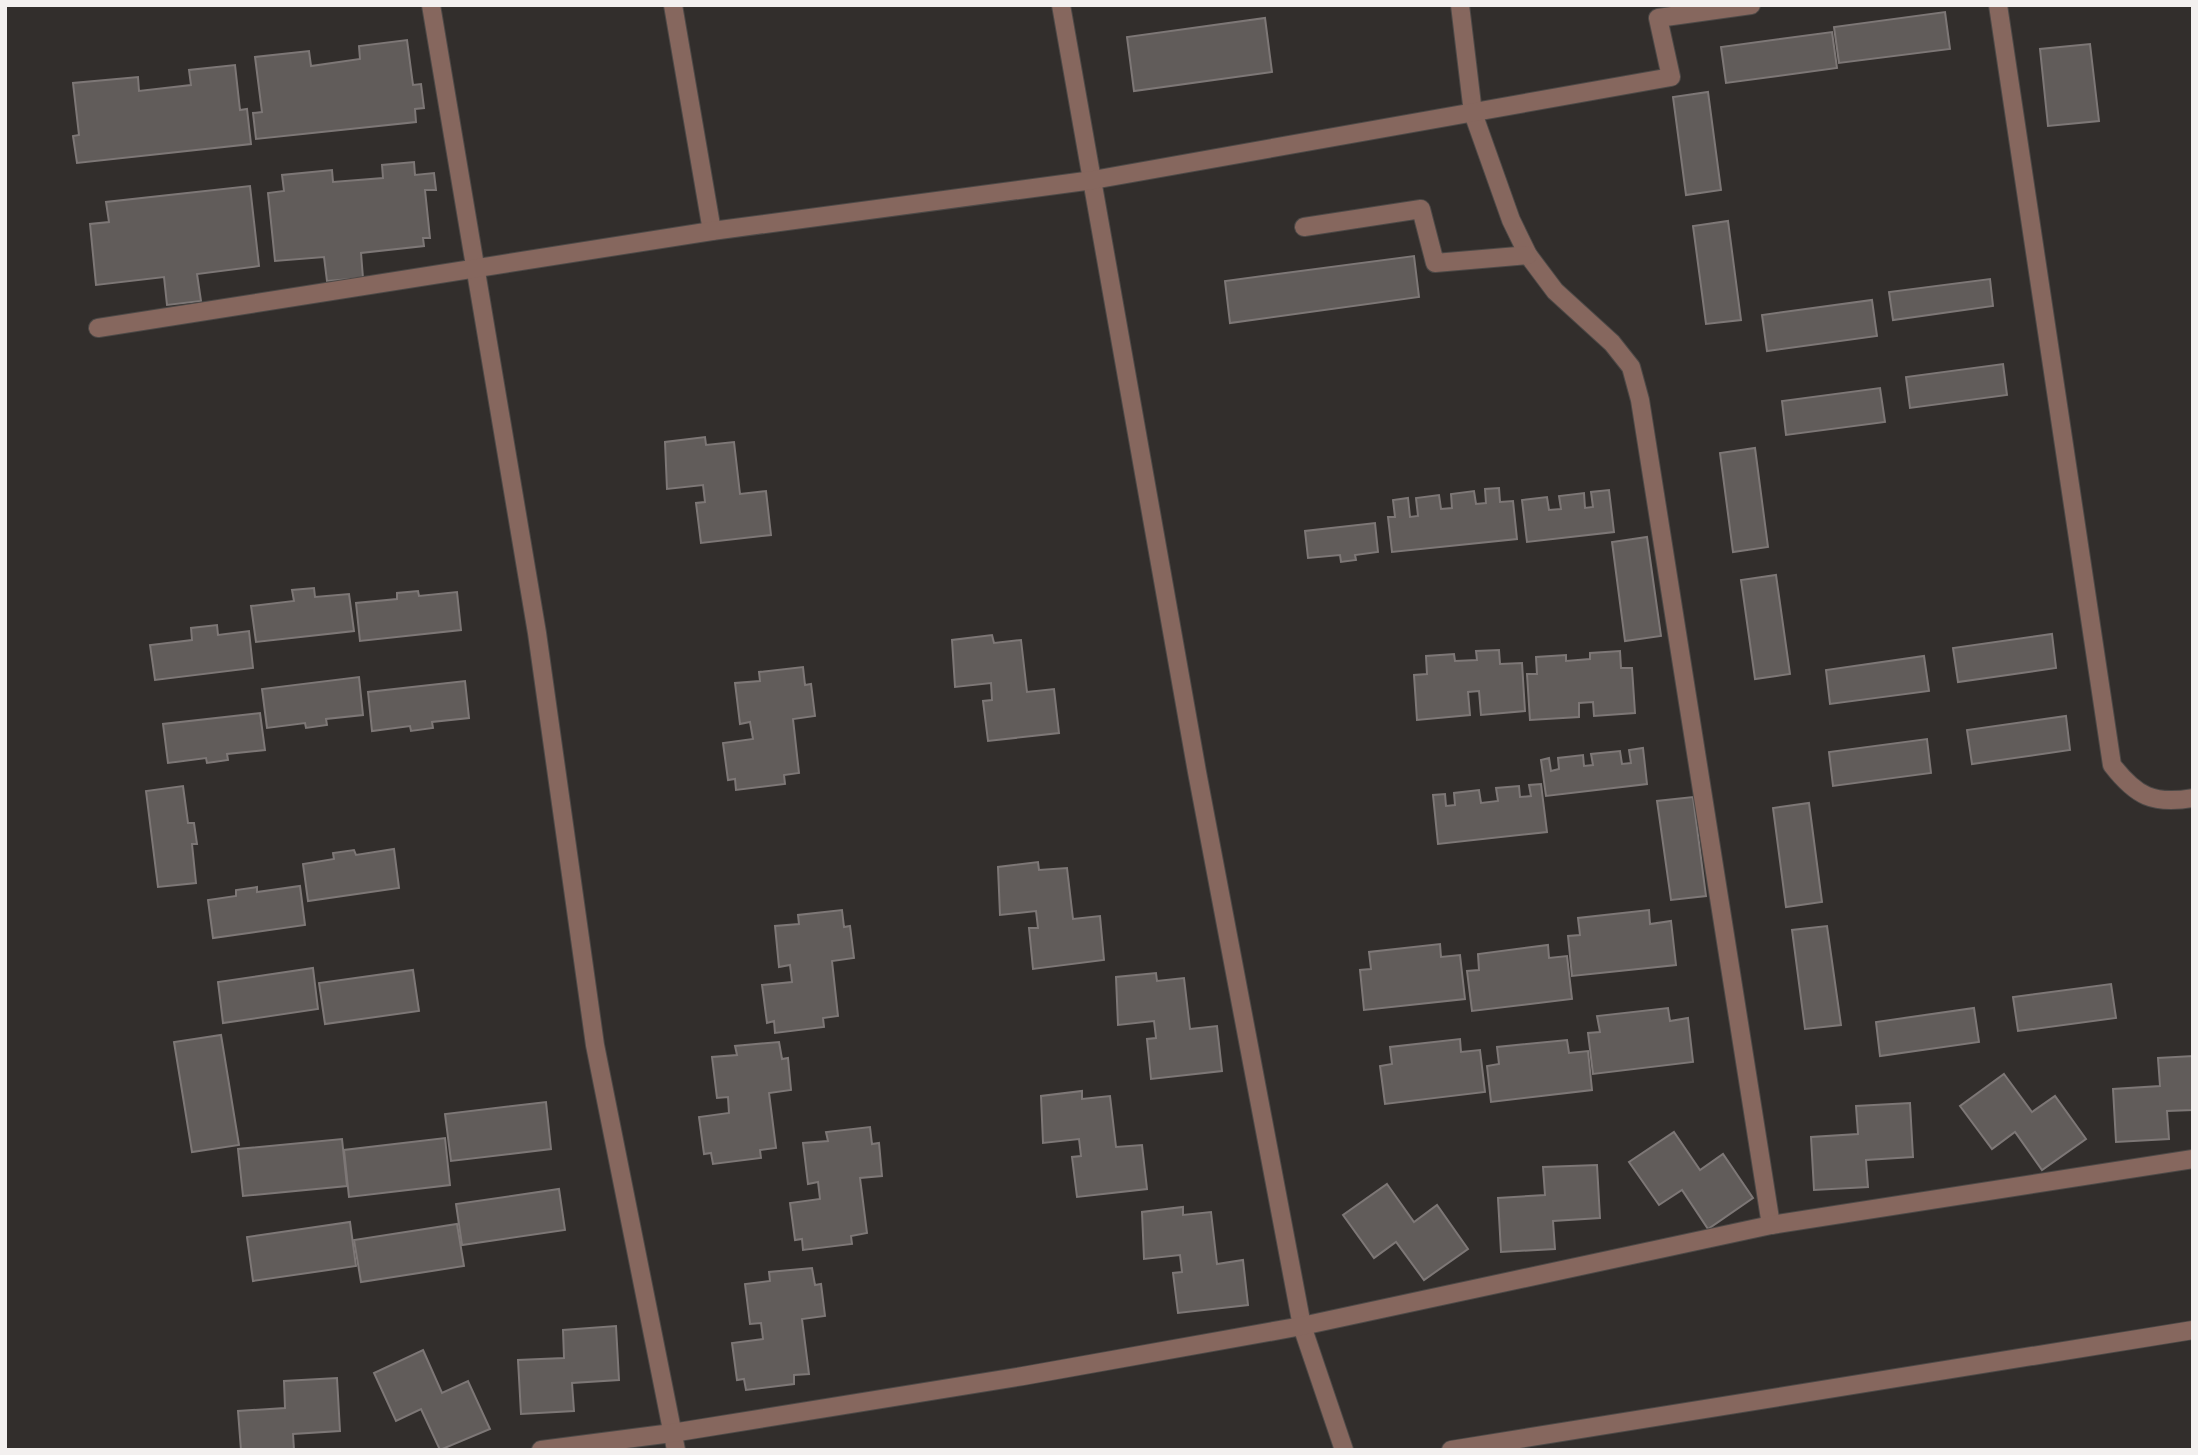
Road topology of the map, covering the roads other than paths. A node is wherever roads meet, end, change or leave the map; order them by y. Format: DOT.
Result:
graph roads {
  1 [pos="432,5"];
  2 [pos="673,5"];
  3 [pos="1061,5"];
  4 [pos="1460,5"];
  5 [pos="1751,5"];
  6 [pos="1998,5"];
  7 [pos="1473,113"];
  8 [pos="1093,180"];
  9 [pos="1304,227"];
  10 [pos="712,231"];
  11 [pos="1528,255"];
  12 [pos="478,270"];
  13 [pos="98,328"];
  14 [pos="2193,798"];
  15 [pos="2193,1160"];
  16 [pos="1771,1225"];
  17 [pos="1302,1326"];
  18 [pos="2193,1330"];
  19 [pos="674,1442"];
  20 [pos="541,1450"];
  21 [pos="1344,1450"];
  22 [pos="1451,1450"];
  1 -- 12 [label="street"];
  2 -- 10 [label="street"];
  3 -- 8 [label="street"];
  4 -- 7 [label="street"];
  5 -- 7 [label="street"];
  6 -- 14 [label="street"];
  7 -- 8 [label="street"];
  7 -- 11 [label="street"];
  8 -- 10 [label="street"];
  8 -- 17 [label="street"];
  9 -- 11 [label="street"];
  10 -- 12 [label="street"];
  11 -- 16 [label="street"];
  12 -- 13 [label="street"];
  12 -- 19 [label="street"];
  15 -- 16 [label="street"];
  16 -- 17 [label="street"];
  17 -- 19 [label="street"];
  17 -- 21 [label="street"];
  18 -- 22 [label="street"];
  19 -- 20 [label="street"];
}
